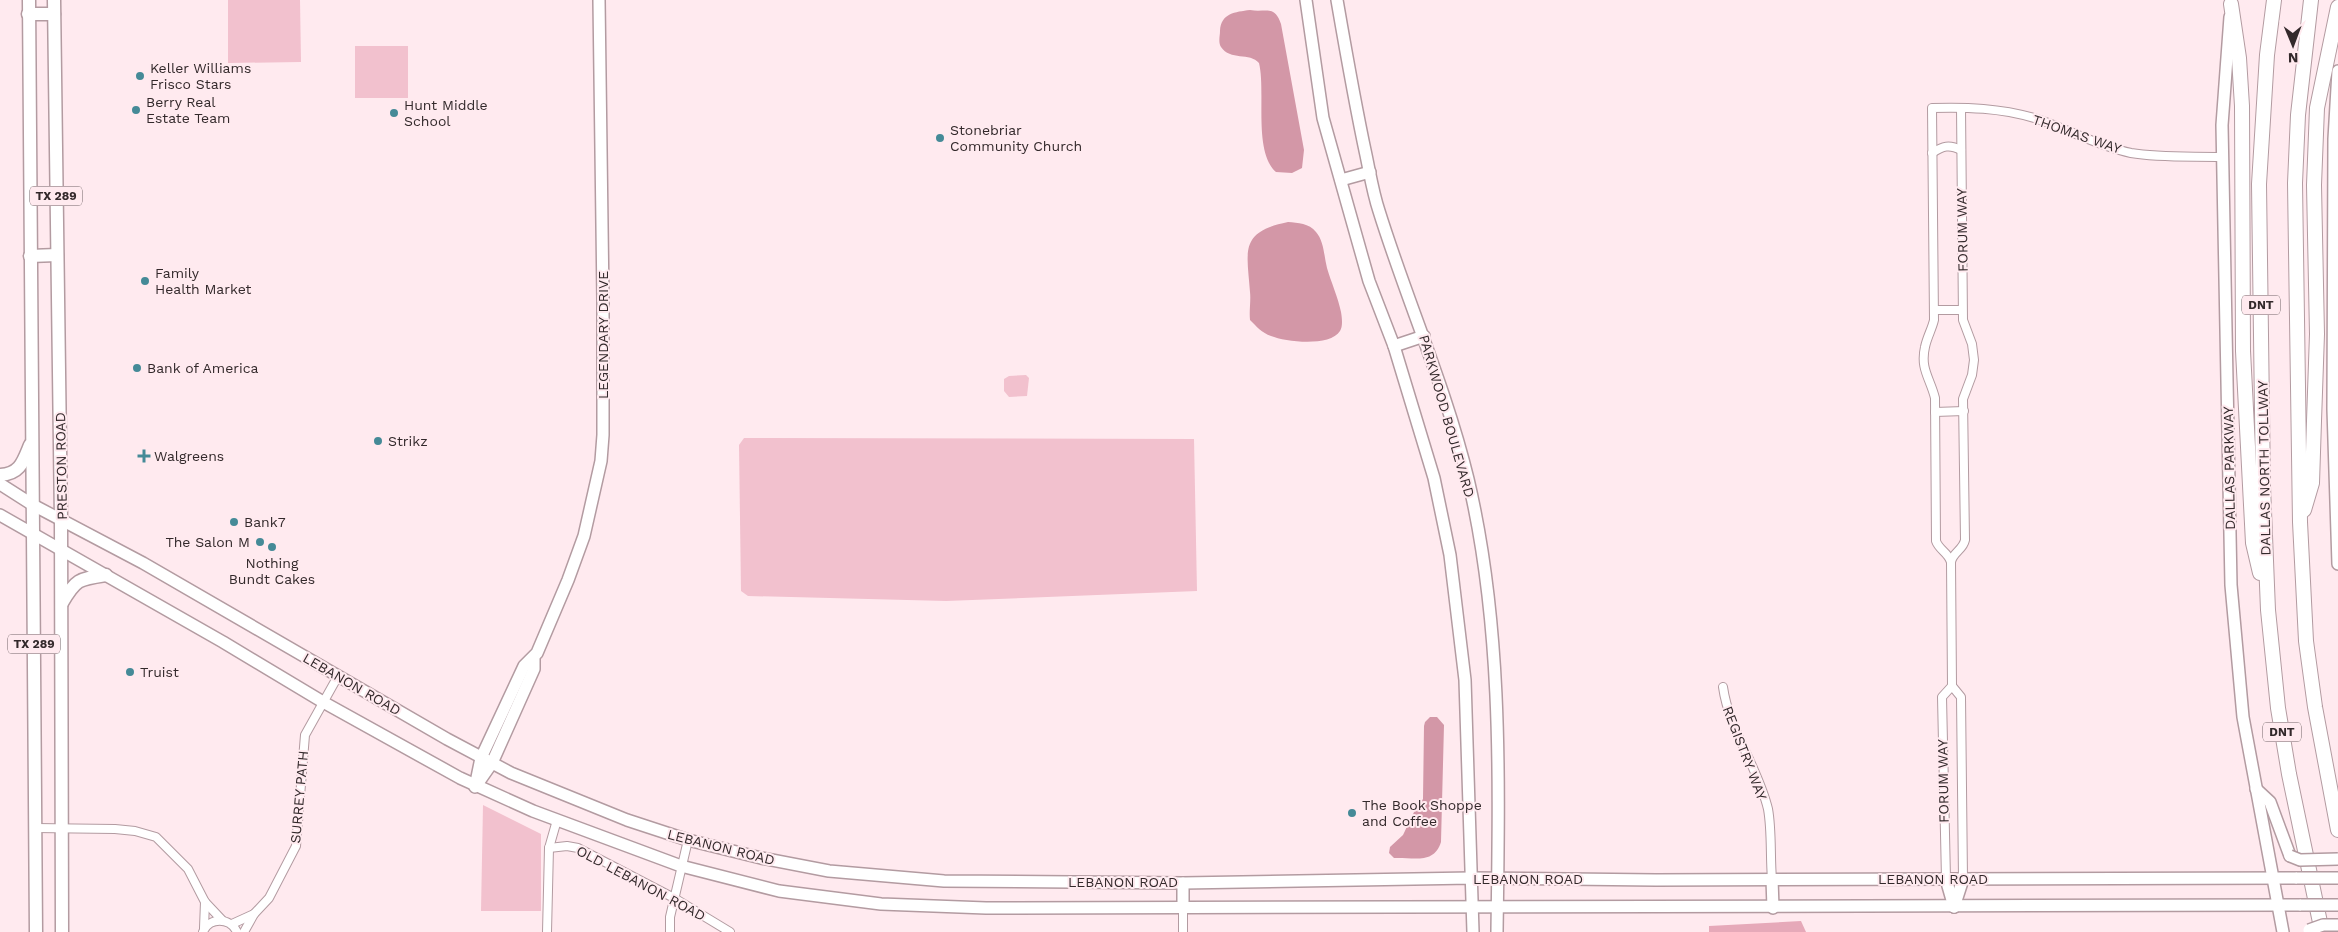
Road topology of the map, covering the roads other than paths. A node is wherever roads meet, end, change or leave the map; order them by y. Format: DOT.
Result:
graph roads {
  1 [pos="29,0"];
  2 [pos="54,0"];
  3 [pos="599,0"];
  4 [pos="1306,0"];
  5 [pos="1337,0"];
  6 [pos="2274,0"];
  7 [pos="2311,0"];
  8 [pos="2232,2"];
  9 [pos="2338,7"];
  10 [pos="28,14"];
  11 [pos="54,14"];
  12 [pos="2338,72"];
  13 [pos="1932,108"];
  14 [pos="1961,108"];
  15 [pos="1961,150"];
  16 [pos="1932,153"];
  17 [pos="2222,157"];
  18 [pos="1370,172"];
  19 [pos="1341,180"];
  20 [pos="57,255"];
  21 [pos="30,256"];
  22 [pos="1934,310"];
  23 [pos="1962,310"];
  24 [pos="1424,336"];
  25 [pos="1394,346"];
  26 [pos="1964,411"];
  27 [pos="1935,412"];
  28 [pos="32,441"];
  29 [pos="0,475"];
  30 [pos="0,484"];
  31 [pos="32,505"];
  32 [pos="0,515"];
  33 [pos="61,520"];
  34 [pos="2300,522"];
  35 [pos="33,534"];
  36 [pos="62,549"];
  37 [pos="1951,562"];
  38 [pos="2338,564"];
  39 [pos="106,575"];
  40 [pos="62,603"];
  41 [pos="2268,610"];
  42 [pos="534,659"];
  43 [pos="338,676"];
  44 [pos="1952,686"];
  45 [pos="1723,687"];
  46 [pos="323,702"];
  47 [pos="481,758"];
  48 [pos="492,764"];
  49 [pos="475,786"];
  50 [pos="2256,789"];
  51 [pos="557,820"];
  52 [pos="36,828"];
  53 [pos="62,828"];
  54 [pos="2338,830"];
  55 [pos="688,840"];
  56 [pos="549,848"];
  57 [pos="2338,859"];
  58 [pos="681,866"];
  59 [pos="1471,878"];
  60 [pos="2273,878"];
  61 [pos="2338,878"];
  62 [pos="1498,879"];
  63 [pos="1772,879"];
  64 [pos="1946,879"];
  65 [pos="1963,879"];
  66 [pos="1183,883"];
  67 [pos="674,898"];
  68 [pos="205,902"];
  69 [pos="2338,905"];
  70 [pos="1497,906"];
  71 [pos="1954,906"];
  72 [pos="2278,906"];
  73 [pos="1183,907"];
  74 [pos="1472,907"];
  75 [pos="1773,908"];
  76 [pos="254,914"];
  77 [pos="222,920"];
  78 [pos="232,924"];
  79 [pos="2338,925"];
  80 [pos="204,930"];
  81 [pos="2313,931"];
  82 [pos="36,932"];
  83 [pos="62,932"];
  84 [pos="237,932"];
  85 [pos="244,932"];
  86 [pos="547,932"];
  87 [pos="670,932"];
  88 [pos="730,932"];
  89 [pos="1183,932"];
  90 [pos="1473,932"];
  91 [pos="1497,932"];
  92 [pos="2284,932"];
  1 -- 10 [label="main road, PRESTON ROAD / TX 289"];
  2 -- 11 [label="main road, PRESTON ROAD / TX 289"];
  3 -- 42 [label="main road, LEGENDARY DRIVE"];
  4 -- 19 [label="main road"];
  5 -- 18 [label="main road, PARKWOOD BOULEVARD"];
  6 -- 41 [label="highway, DALLAS NORTH TOLLWAY / DNT"];
  7 -- 34 [label="highway, DNT"];
  8 -- 17 [label="main road, DALLAS PARKWAY"];
  8 -- 41 [label="highway"];
  9 -- 34 [label="highway"];
  10 -- 11 [label="main road"];
  10 -- 21 [label="main road, PRESTON ROAD / TX 289"];
  11 -- 20 [label="main road, PRESTON ROAD / TX 289"];
  12 -- 38 [label="main road"];
  13 -- 14 [label="street, THOMAS WAY"];
  13 -- 16 [label="street, FORUM WAY"];
  14 -- 15 [label="street, FORUM WAY"];
  14 -- 17 [label="street, THOMAS WAY"];
  15 -- 16 [label="street"];
  15 -- 23 [label="street, FORUM WAY"];
  16 -- 22 [label="street, FORUM WAY"];
  17 -- 50 [label="main road, DALLAS PARKWAY"];
  18 -- 19 [label="main road"];
  18 -- 24 [label="main road, PARKWOOD BOULEVARD"];
  19 -- 25 [label="main road"];
  20 -- 21 [label="main road"];
  20 -- 33 [label="main road, PRESTON ROAD / TX 289"];
  21 -- 28 [label="main road, PRESTON ROAD / TX 289"];
  22 -- 23 [label="street"];
  22 -- 27 [label="street, FORUM WAY"];
  23 -- 26 [label="street, FORUM WAY"];
  24 -- 25 [label="main road"];
  24 -- 62 [label="main road, PARKWOOD BOULEVARD"];
  25 -- 59 [label="main road"];
  26 -- 27 [label="street"];
  26 -- 37 [label="street, FORUM WAY"];
  27 -- 37 [label="street, FORUM WAY"];
  28 -- 29 [label="main road"];
  28 -- 31 [label="main road, PRESTON ROAD / TX 289"];
  30 -- 31 [label="main road, LEBANON ROAD"];
  31 -- 33 [label="main road, LEBANON ROAD"];
  31 -- 35 [label="main road, PRESTON ROAD / TX 289"];
  32 -- 35 [label="main road, LEBANON ROAD"];
  33 -- 36 [label="main road, PRESTON ROAD / TX 289"];
  33 -- 43 [label="main road, LEBANON ROAD"];
  34 -- 54 [label="highway, DNT"];
  35 -- 36 [label="main road, LEBANON ROAD"];
  35 -- 52 [label="main road, PRESTON ROAD / TX 289"];
  36 -- 39 [label="main road, LEBANON ROAD"];
  36 -- 40 [label="main road, PRESTON ROAD / TX 289"];
  37 -- 44 [label="street, FORUM WAY"];
  39 -- 40 [label="main road"];
  39 -- 46 [label="main road, LEBANON ROAD"];
  40 -- 53 [label="main road, PRESTON ROAD / TX 289"];
  41 -- 81 [label="highway, DALLAS NORTH TOLLWAY / DNT"];
  42 -- 47 [label="main road, LEGENDARY DRIVE"];
  42 -- 48 [label="main road, LEGENDARY DRIVE"];
  43 -- 46 [label="street, SURREY PATH"];
  43 -- 47 [label="main road, LEBANON ROAD"];
  44 -- 64 [label="street, FORUM WAY"];
  44 -- 65 [label="street, FORUM WAY"];
  45 -- 63 [label="street, REGISTRY WAY"];
  46 -- 49 [label="main road, LEBANON ROAD"];
  46 -- 76 [label="street, SURREY PATH"];
  47 -- 48 [label="main road, LEBANON ROAD"];
  47 -- 49 [label="main road, LEGENDARY DRIVE"];
  48 -- 49 [label="main road, LEGENDARY DRIVE"];
  48 -- 55 [label="main road, LEBANON ROAD"];
  49 -- 51 [label="main road, LEBANON ROAD"];
  50 -- 57 [label="main road, bridge"];
  50 -- 60 [label="main road, DALLAS PARKWAY"];
  51 -- 56 [label="street"];
  51 -- 58 [label="main road, LEBANON ROAD"];
  52 -- 53 [label="street"];
  52 -- 82 [label="main road, PRESTON ROAD / TX 289"];
  53 -- 68 [label="street"];
  53 -- 83 [label="main road, PRESTON ROAD / TX 289"];
  55 -- 58 [label="street"];
  55 -- 66 [label="main road, LEBANON ROAD"];
  56 -- 67 [label="street, OLD LEBANON ROAD"];
  56 -- 86 [label="street"];
  58 -- 67 [label="street"];
  58 -- 73 [label="main road, LEBANON ROAD"];
  59 -- 62 [label="main road, LEBANON ROAD"];
  59 -- 66 [label="main road, LEBANON ROAD"];
  59 -- 74 [label="main road"];
  60 -- 61 [label="main road, LEBANON ROAD, bridge"];
  60 -- 65 [label="main road, LEBANON ROAD"];
  60 -- 72 [label="main road, DALLAS PARKWAY"];
  62 -- 63 [label="main road, LEBANON ROAD"];
  62 -- 70 [label="main road, PARKWOOD BOULEVARD"];
  63 -- 64 [label="main road, LEBANON ROAD"];
  63 -- 75 [label="main road"];
  64 -- 65 [label="main road, LEBANON ROAD"];
  64 -- 71 [label="main road"];
  65 -- 71 [label="main road"];
  66 -- 73 [label="main road"];
  67 -- 87 [label="street"];
  67 -- 88 [label="street, OLD LEBANON ROAD"];
  68 -- 77 [label="street"];
  68 -- 80 [label="street"];
  69 -- 72 [label="main road, LEBANON ROAD, bridge"];
  70 -- 74 [label="main road, LEBANON ROAD"];
  70 -- 75 [label="main road, LEBANON ROAD"];
  70 -- 91 [label="main road, PARKWOOD BOULEVARD"];
  71 -- 72 [label="main road, LEBANON ROAD"];
  71 -- 75 [label="main road, LEBANON ROAD"];
  72 -- 92 [label="main road, DALLAS PARKWAY"];
  73 -- 74 [label="main road, LEBANON ROAD"];
  73 -- 89 [label="street"];
  74 -- 90 [label="main road"];
  76 -- 78 [label="street, SURREY PATH"];
  76 -- 85 [label="street, SURREY PATH"];
  77 -- 78 [label="street"];
  77 -- 80 [label="street"];
  78 -- 84 [label="street"];
  79 -- 81 [label="main road, bridge"];
}
